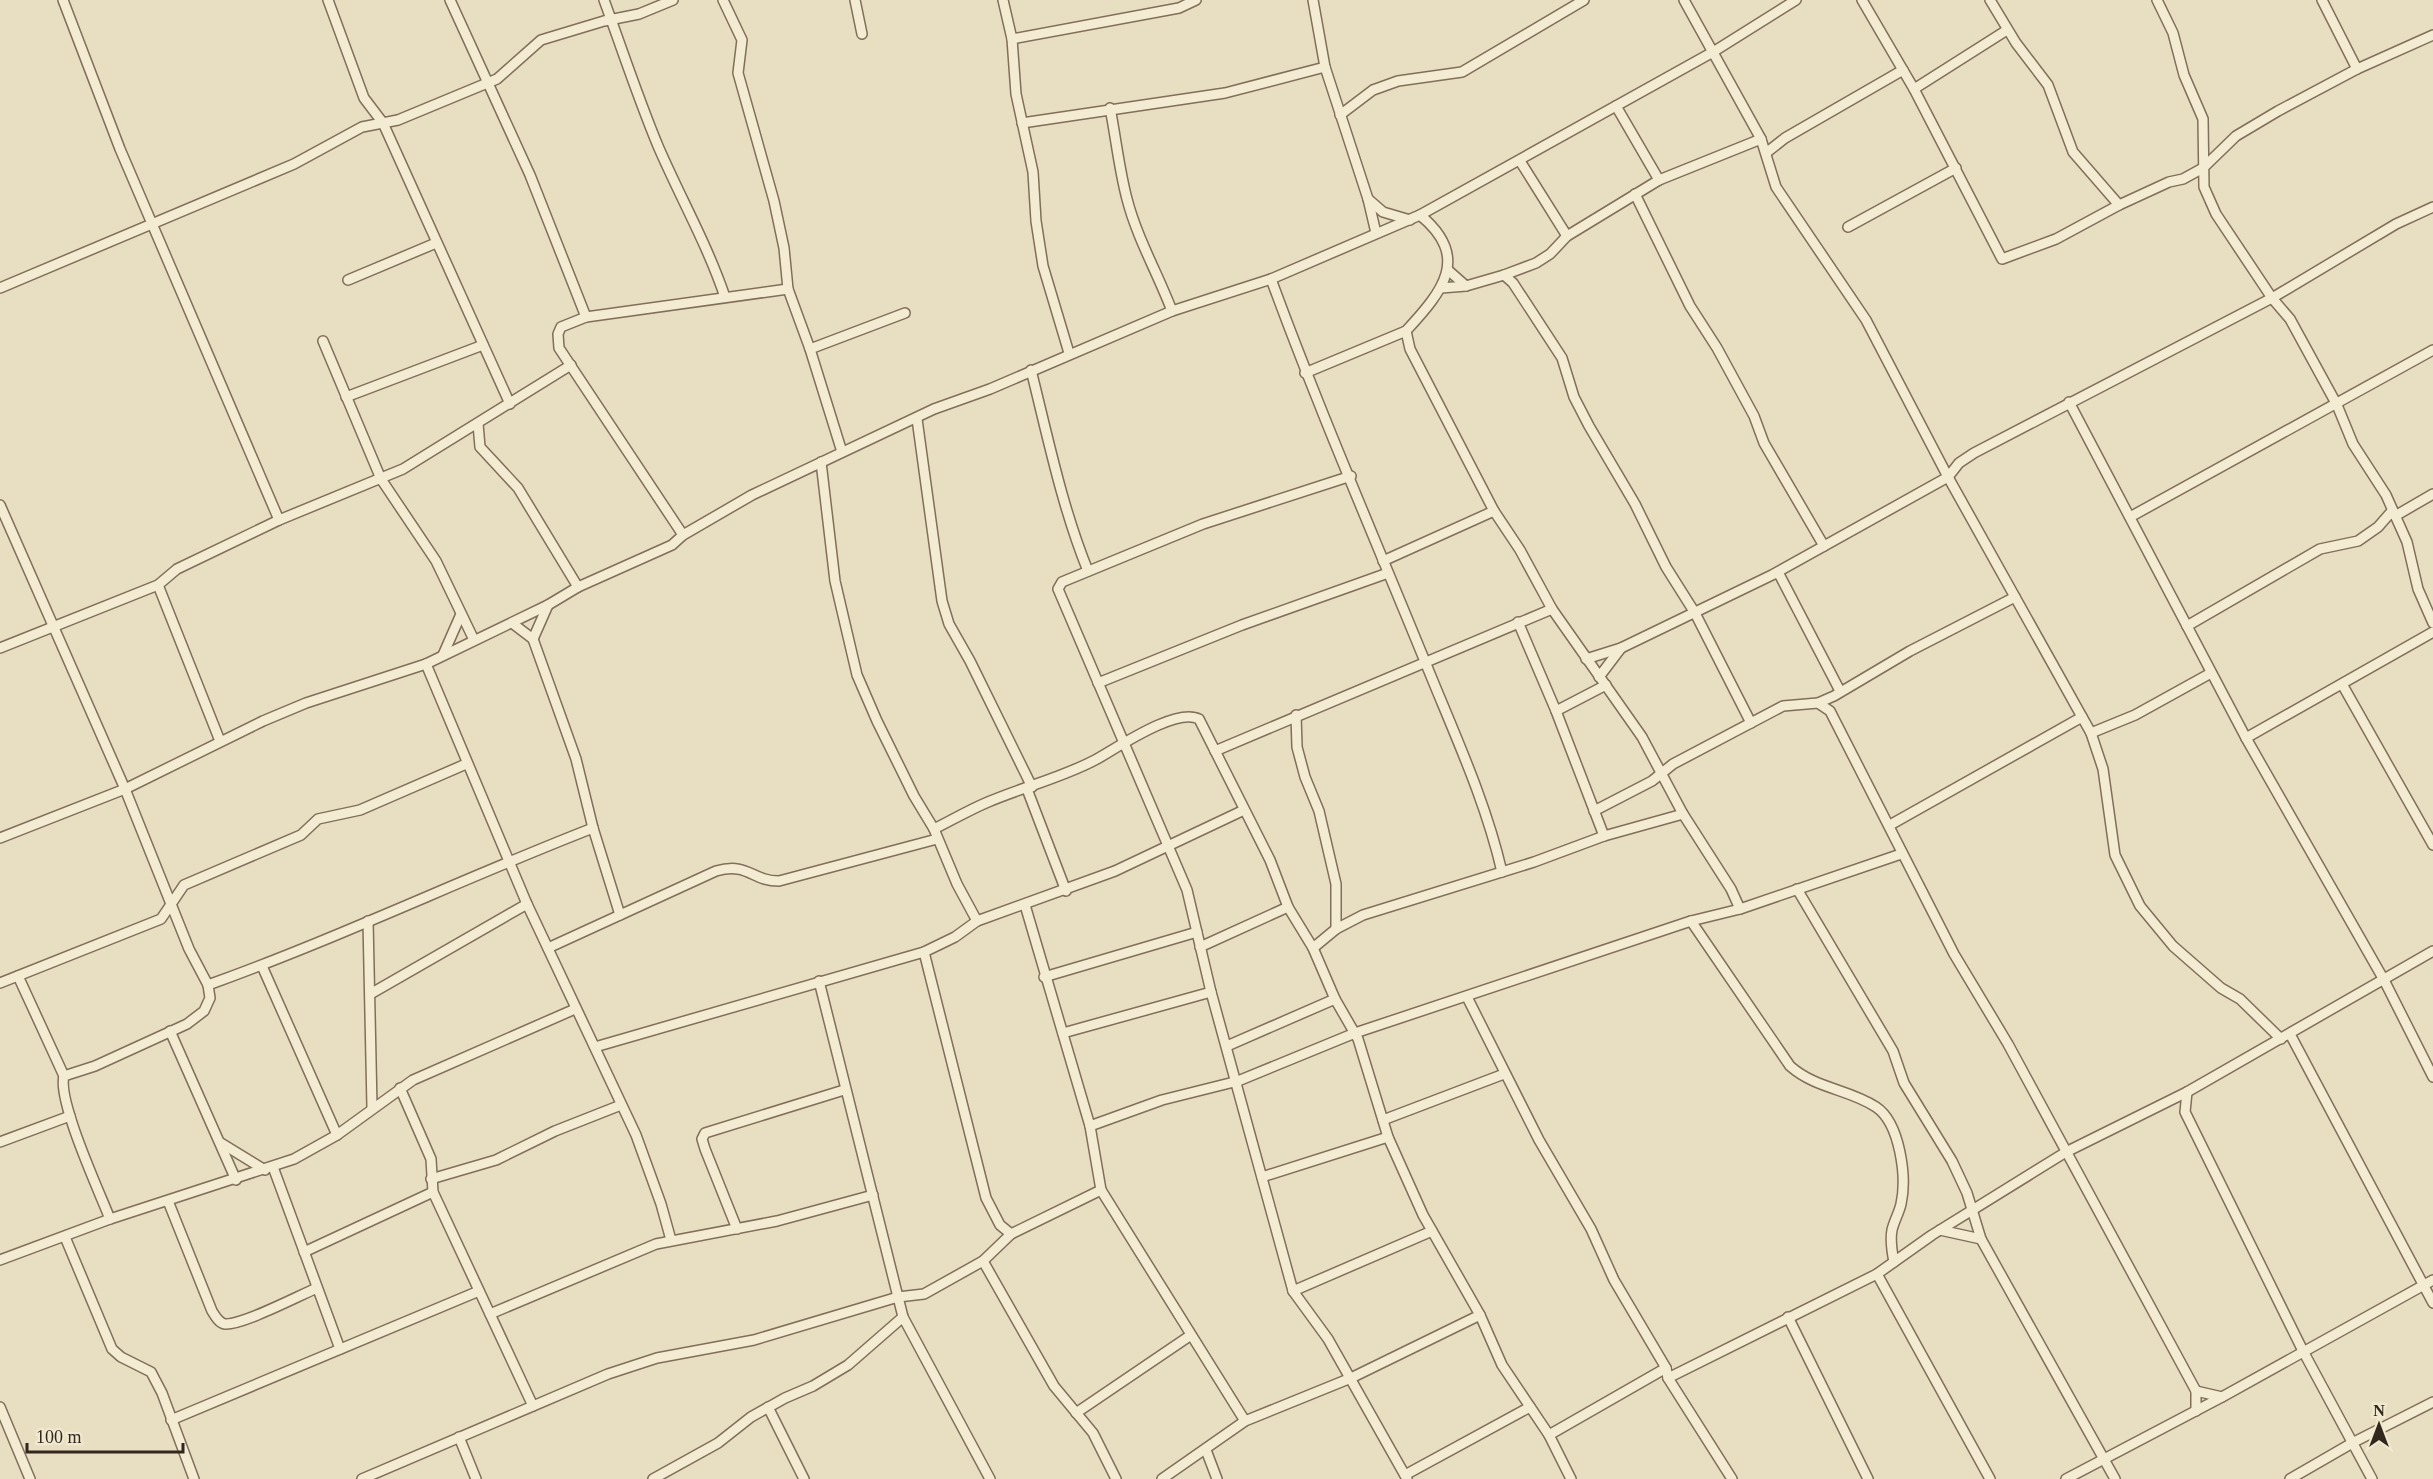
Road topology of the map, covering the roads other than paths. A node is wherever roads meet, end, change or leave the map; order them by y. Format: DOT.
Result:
graph roads {
  1 [pos="63,0"];
  2 [pos="328,0"];
  3 [pos="450,0"];
  4 [pos="604,0"];
  5 [pos="674,0"];
  6 [pos="723,0"];
  7 [pos="855,0"];
  8 [pos="1003,0"];
  9 [pos="1196,0"];
  10 [pos="1324,0"];
  11 [pos="1584,0"];
  12 [pos="1684,0"];
  13 [pos="1796,0"];
  14 [pos="1862,0"];
  15 [pos="1990,0"];
  16 [pos="2157,0"];
  17 [pos="2322,0"];
  18 [pos="1314,2"];
  19 [pos="612,20"];
  20 [pos="2007,30"];
  21 [pos="861,34"];
  22 [pos="2433,35"];
  23 [pos="1012,39"];
  24 [pos="1713,52"];
  25 [pos="1325,67"];
  26 [pos="2357,69"];
  27 [pos="1903,70"];
  28 [pos="489,83"];
  29 [pos="1914,88"];
  30 [pos="1616,106"];
  31 [pos="1110,108"];
  32 [pos="1340,115"];
  33 [pos="383,123"];
  34 [pos="1022,123"];
  35 [pos="1761,139"];
  36 [pos="1766,153"];
  37 [pos="1520,161"];
  38 [pos="1956,168"];
  39 [pos="2203,168"];
  40 [pos="1659,180"];
  41 [pos="1635,194"];
  42 [pos="1368,199"];
  43 [pos="2119,206"];
  44 [pos="2433,207"];
  45 [pos="1420,215"];
  46 [pos="1410,220"];
  47 [pos="154,224"];
  48 [pos="1848,227"];
  49 [pos="1376,233"];
  50 [pos="1567,236"];
  51 [pos="436,243"];
  52 [pos="1449,271"];
  53 [pos="1504,275"];
  54 [pos="1271,279"];
  55 [pos="348,280"];
  56 [pos="1466,286"];
  57 [pos="0,288"];
  58 [pos="1441,288"];
  59 [pos="788,289"];
  60 [pos="725,297"];
  61 [pos="2272,298"];
  62 [pos="1172,311"];
  63 [pos="905,313"];
  64 [pos="586,317"];
  65 [pos="1406,331"];
  66 [pos="1386,340"];
  67 [pos="323,342"];
  68 [pos="483,345"];
  69 [pos="810,349"];
  70 [pos="1410,349"];
  71 [pos="2433,350"];
  72 [pos="1069,353"];
  73 [pos="570,365"];
  74 [pos="1031,370"];
  75 [pos="1305,373"];
  76 [pos="345,397"];
  77 [pos="2069,402"];
  78 [pos="510,404"];
  79 [pos="2337,405"];
  80 [pos="917,419"];
  81 [pos="478,424"];
  82 [pos="842,452"];
  83 [pos="821,462"];
  84 [pos="1351,476"];
  85 [pos="1948,477"];
  86 [pos="381,479"];
  87 [pos="2433,494"];
  88 [pos="0,505"];
  89 [pos="1494,511"];
  90 [pos="2393,514"];
  91 [pos="2130,517"];
  92 [pos="279,520"];
  93 [pos="682,535"];
  94 [pos="1824,546"];
  95 [pos="1383,561"];
  96 [pos="1088,571"];
  97 [pos="1778,572"];
  98 [pos="1388,573"];
  99 [pos="158,585"];
  100 [pos="578,587"];
  101 [pos="2015,597"];
  102 [pos="548,605"];
  103 [pos="1552,609"];
  104 [pos="1695,613"];
  105 [pos="460,614"];
  106 [pos="1518,622"];
  107 [pos="512,623"];
  108 [pos="2433,623"];
  109 [pos="2187,626"];
  110 [pos="53,627"];
  111 [pos="2433,632"];
  112 [pos="533,639"];
  113 [pos="474,640"];
  114 [pos="0,648"];
  115 [pos="1621,648"];
  116 [pos="442,655"];
  117 [pos="1586,659"];
  118 [pos="426,664"];
  119 [pos="1426,664"];
  120 [pos="2211,673"];
  121 [pos="1599,677"];
  122 [pos="1098,683"];
  123 [pos="2342,684"];
  124 [pos="1606,685"];
  125 [pos="1837,693"];
  126 [pos="1818,702"];
  127 [pos="1556,711"];
  128 [pos="1830,711"];
  129 [pos="1296,715"];
  130 [pos="2082,717"];
  131 [pos="1751,723"];
  132 [pos="2091,733"];
  133 [pos="2246,738"];
  134 [pos="220,741"];
  135 [pos="1124,742"];
  136 [pos="1215,751"];
  137 [pos="466,764"];
  138 [pos="1662,771"];
  139 [pos="1029,788"];
  140 [pos="124,789"];
  141 [pos="1244,810"];
  142 [pos="1594,811"];
  143 [pos="1683,814"];
  144 [pos="1890,825"];
  145 [pos="593,828"];
  146 [pos="935,834"];
  147 [pos="1604,836"];
  148 [pos="0,838"];
  149 [pos="2433,845"];
  150 [pos="1168,846"];
  151 [pos="1901,854"];
  152 [pos="508,861"];
  153 [pos="1502,872"];
  154 [pos="1797,889"];
  155 [pos="1066,891"];
  156 [pos="169,904"];
  157 [pos="526,904"];
  158 [pos="1025,905"];
  159 [pos="1288,907"];
  160 [pos="1740,909"];
  161 [pos="620,915"];
  162 [pos="368,921"];
  163 [pos="977,921"];
  164 [pos="1691,921"];
  165 [pos="1336,929"];
  166 [pos="1197,932"];
  167 [pos="1200,947"];
  168 [pos="548,948"];
  169 [pos="1313,948"];
  170 [pos="2433,951"];
  171 [pos="924,952"];
  172 [pos="262,966"];
  173 [pos="18,976"];
  174 [pos="1044,977"];
  175 [pos="2384,980"];
  176 [pos="819,981"];
  177 [pos="0,983"];
  178 [pos="208,985"];
  179 [pos="1211,992"];
  180 [pos="372,993"];
  181 [pos="1467,997"];
  182 [pos="1335,999"];
  183 [pos="575,1009"];
  184 [pos="170,1031"];
  185 [pos="1063,1033"];
  186 [pos="1355,1033"];
  187 [pos="2290,1034"];
  188 [pos="2281,1039"];
  189 [pos="1227,1046"];
  190 [pos="595,1047"];
  191 [pos="1504,1074"];
  192 [pos="64,1076"];
  193 [pos="2433,1077"];
  194 [pos="1238,1081"];
  195 [pos="400,1088"];
  196 [pos="844,1090"];
  197 [pos="2187,1092"];
  198 [pos="2167,1102"];
  199 [pos="621,1106"];
  200 [pos="372,1107"];
  201 [pos="2185,1112"];
  202 [pos="70,1116"];
  203 [pos="1383,1120"];
  204 [pos="1090,1126"];
  205 [pos="337,1135"];
  206 [pos="1388,1137"];
  207 [pos="0,1142"];
  208 [pos="219,1142"];
  209 [pos="2066,1152"];
  210 [pos="269,1168"];
  211 [pos="1262,1177"];
  212 [pos="431,1179"];
  213 [pos="236,1180"];
  214 [pos="1101,1190"];
  215 [pos="433,1192"];
  216 [pos="873,1195"];
  217 [pos="168,1201"];
  218 [pos="1973,1210"];
  219 [pos="110,1219"];
  220 [pos="736,1229"];
  221 [pos="1940,1230"];
  222 [pos="1432,1231"];
  223 [pos="1011,1234"];
  224 [pos="65,1237"];
  225 [pos="1981,1239"];
  226 [pos="670,1240"];
  227 [pos="304,1252"];
  228 [pos="0,1260"];
  229 [pos="983,1261"];
  230 [pos="1894,1262"];
  231 [pos="1877,1274"];
  232 [pos="2433,1280"];
  233 [pos="2424,1285"];
  234 [pos="317,1288"];
  235 [pos="479,1291"];
  236 [pos="1293,1291"];
  237 [pos="898,1297"];
  238 [pos="2433,1303"];
  239 [pos="490,1314"];
  240 [pos="1480,1315"];
  241 [pos="903,1317"];
  242 [pos="1788,1317"];
  243 [pos="1191,1335"];
  244 [pos="340,1349"];
  245 [pos="2303,1351"];
  246 [pos="1667,1373"];
  247 [pos="1351,1378"];
  248 [pos="2196,1391"];
  249 [pos="2222,1397"];
  250 [pos="2433,1401"];
  251 [pos="533,1406"];
  252 [pos="0,1407"];
  253 [pos="768,1407"];
  254 [pos="1530,1407"];
  255 [pos="2196,1411"];
  256 [pos="1076,1413"];
  257 [pos="171,1420"];
  258 [pos="1245,1421"];
  259 [pos="1549,1435"];
  260 [pos="459,1437"];
  261 [pos="2354,1442"];
  262 [pos="1206,1450"];
  263 [pos="2104,1459"];
  264 [pos="1406,1477"];
  265 [pos="30,1479"];
  266 [pos="194,1479"];
  267 [pos="362,1479"];
  268 [pos="476,1479"];
  269 [pos="653,1479"];
  270 [pos="804,1479"];
  271 [pos="990,1479"];
  272 [pos="1116,1479"];
  273 [pos="1162,1479"];
  274 [pos="1217,1479"];
  275 [pos="1571,1479"];
  276 [pos="1732,1479"];
  277 [pos="1868,1479"];
  278 [pos="1990,1479"];
  279 [pos="2066,1479"];
  280 [pos="2115,1479"];
  281 [pos="2290,1479"];
  282 [pos="2372,1479"];
  1 -- 47 [label="street"];
  2 -- 33 [label="street"];
  3 -- 28 [label="street"];
  4 -- 19 [label="street"];
  5 -- 19 [label="street"];
  6 -- 59 [label="street"];
  7 -- 21 [label="street"];
  8 -- 23 [label="street"];
  9 -- 23 [label="street"];
  10 -- 18 [label="street"];
  11 -- 32 [label="street"];
  12 -- 24 [label="street"];
  13 -- 24 [label="street"];
  14 -- 27 [label="street"];
  15 -- 20 [label="street"];
  16 -- 39 [label="street"];
  17 -- 26 [label="street"];
  18 -- 25 [label="street"];
  19 -- 28 [label="street"];
  19 -- 60 [label="street"];
  20 -- 29 [label="street"];
  20 -- 43 [label="street"];
  22 -- 26 [label="street"];
  23 -- 34 [label="street"];
  24 -- 30 [label="street"];
  24 -- 35 [label="street"];
  25 -- 31 [label="street"];
  25 -- 32 [label="street"];
  26 -- 39 [label="street"];
  27 -- 29 [label="street"];
  27 -- 36 [label="street"];
  28 -- 33 [label="street"];
  28 -- 64 [label="street"];
  29 -- 38 [label="street"];
  30 -- 37 [label="street"];
  30 -- 40 [label="street"];
  31 -- 34 [label="street"];
  31 -- 62 [label="street"];
  32 -- 42 [label="street"];
  33 -- 47 [label="street"];
  33 -- 51 [label="street"];
  34 -- 72 [label="street"];
  35 -- 36 [label="street"];
  35 -- 40 [label="street"];
  36 -- 85 [label="street"];
  37 -- 45 [label="street"];
  37 -- 50 [label="street"];
  38 -- 43 [label="street"];
  38 -- 48 [label="street"];
  39 -- 43 [label="street"];
  39 -- 61 [label="street"];
  40 -- 41 [label="street"];
  41 -- 50 [label="street"];
  41 -- 94 [label="street"];
  42 -- 46 [label="street"];
  42 -- 49 [label="street"];
  44 -- 61 [label="street"];
  45 -- 46 [label="street"];
  45 -- 52 [label="street"];
  46 -- 49 [label="street"];
  47 -- 57 [label="street"];
  47 -- 92 [label="street"];
  49 -- 54 [label="street"];
  50 -- 53 [label="street"];
  51 -- 55 [label="street"];
  51 -- 68 [label="street"];
  52 -- 56 [label="street"];
  52 -- 58 [label="street"];
  53 -- 56 [label="street"];
  53 -- 104 [label="street"];
  54 -- 62 [label="street"];
  54 -- 75 [label="street"];
  56 -- 58 [label="street"];
  58 -- 65 [label="street"];
  59 -- 60 [label="street"];
  59 -- 69 [label="street"];
  60 -- 64 [label="street"];
  61 -- 77 [label="street"];
  61 -- 79 [label="street"];
  62 -- 72 [label="street"];
  63 -- 69 [label="street"];
  64 -- 73 [label="street"];
  65 -- 66 [label="street"];
  65 -- 70 [label="street"];
  66 -- 70 [label="street"];
  66 -- 75 [label="street"];
  67 -- 76 [label="street"];
  68 -- 76 [label="street"];
  68 -- 78 [label="street"];
  69 -- 82 [label="street"];
  70 -- 89 [label="street"];
  71 -- 79 [label="street"];
  72 -- 74 [label="street"];
  73 -- 78 [label="street"];
  73 -- 93 [label="street"];
  74 -- 80 [label="street"];
  74 -- 96 [label="street"];
  75 -- 84 [label="street"];
  76 -- 86 [label="street"];
  77 -- 85 [label="street"];
  77 -- 91 [label="street"];
  78 -- 81 [label="street"];
  79 -- 90 [label="street"];
  79 -- 91 [label="street"];
  80 -- 82 [label="street"];
  80 -- 139 [label="street"];
  81 -- 86 [label="street"];
  81 -- 100 [label="street"];
  82 -- 83 [label="street"];
  83 -- 93 [label="street"];
  83 -- 146 [label="street"];
  84 -- 95 [label="street"];
  84 -- 96 [label="street"];
  85 -- 94 [label="street"];
  85 -- 101 [label="street"];
  86 -- 92 [label="street"];
  86 -- 105 [label="street"];
  87 -- 90 [label="street"];
  88 -- 110 [label="street"];
  89 -- 95 [label="street"];
  89 -- 103 [label="street"];
  90 -- 108 [label="street"];
  90 -- 109 [label="street"];
  91 -- 109 [label="street"];
  92 -- 99 [label="street"];
  93 -- 100 [label="street"];
  94 -- 97 [label="street"];
  95 -- 98 [label="street"];
  96 -- 122 [label="street"];
  97 -- 104 [label="street"];
  97 -- 125 [label="street"];
  98 -- 119 [label="street"];
  98 -- 122 [label="street"];
  99 -- 110 [label="street"];
  99 -- 134 [label="street"];
  100 -- 102 [label="street"];
  101 -- 125 [label="street"];
  101 -- 130 [label="street"];
  102 -- 107 [label="street"];
  102 -- 112 [label="street"];
  103 -- 106 [label="street"];
  103 -- 117 [label="street"];
  104 -- 115 [label="street"];
  104 -- 131 [label="street"];
  105 -- 113 [label="street"];
  105 -- 116 [label="street"];
  106 -- 119 [label="street"];
  106 -- 127 [label="street"];
  107 -- 112 [label="street"];
  107 -- 113 [label="street"];
  109 -- 120 [label="street"];
  110 -- 114 [label="street"];
  110 -- 140 [label="street"];
  111 -- 123 [label="street"];
  112 -- 145 [label="street"];
  113 -- 116 [label="street"];
  115 -- 117 [label="street"];
  115 -- 121 [label="street"];
  116 -- 118 [label="street"];
  117 -- 121 [label="street"];
  118 -- 134 [label="street"];
  118 -- 137 [label="street"];
  119 -- 129 [label="street"];
  119 -- 153 [label="street"];
  120 -- 132 [label="street"];
  120 -- 133 [label="street"];
  121 -- 124 [label="street"];
  122 -- 135 [label="street"];
  123 -- 133 [label="street"];
  123 -- 149 [label="street"];
  124 -- 127 [label="street"];
  124 -- 138 [label="street"];
  125 -- 126 [label="street"];
  125 -- 128 [label="street"];
  126 -- 128 [label="street"];
  126 -- 131 [label="street"];
  127 -- 142 [label="street"];
  128 -- 144 [label="street"];
  129 -- 136 [label="street"];
  129 -- 165 [label="street"];
  130 -- 132 [label="street"];
  130 -- 144 [label="street"];
  131 -- 138 [label="street"];
  132 -- 188 [label="street"];
  133 -- 175 [label="street"];
  134 -- 140 [label="street"];
  135 -- 136 [label="street"];
  135 -- 139 [label="street"];
  135 -- 150 [label="street"];
  136 -- 141 [label="street"];
  137 -- 152 [label="street"];
  137 -- 156 [label="street"];
  138 -- 142 [label="street"];
  138 -- 143 [label="street"];
  139 -- 146 [label="street"];
  139 -- 155 [label="street"];
  140 -- 148 [label="street"];
  140 -- 156 [label="street"];
  141 -- 150 [label="street"];
  141 -- 159 [label="street"];
  142 -- 147 [label="street"];
  143 -- 147 [label="street"];
  143 -- 160 [label="street"];
  144 -- 151 [label="street"];
  145 -- 152 [label="street"];
  145 -- 161 [label="street"];
  146 -- 161 [label="street"];
  146 -- 163 [label="street"];
  147 -- 153 [label="street"];
  150 -- 155 [label="street"];
  150 -- 166 [label="street"];
  151 -- 154 [label="street"];
  151 -- 209 [label="street"];
  152 -- 157 [label="street"];
  152 -- 162 [label="street"];
  153 -- 165 [label="street"];
  154 -- 160 [label="street"];
  154 -- 218 [label="street"];
  155 -- 158 [label="street"];
  156 -- 173 [label="street"];
  156 -- 178 [label="street"];
  157 -- 168 [label="street"];
  157 -- 180 [label="street"];
  158 -- 163 [label="street"];
  158 -- 174 [label="street"];
  159 -- 167 [label="street"];
  159 -- 169 [label="street"];
  160 -- 164 [label="street"];
  161 -- 168 [label="street"];
  162 -- 172 [label="street"];
  162 -- 180 [label="street"];
  163 -- 171 [label="street"];
  164 -- 181 [label="street"];
  164 -- 230 [label="street"];
  165 -- 169 [label="street"];
  166 -- 167 [label="street"];
  166 -- 174 [label="street"];
  167 -- 179 [label="street"];
  168 -- 183 [label="street"];
  169 -- 182 [label="street"];
  170 -- 175 [label="street"];
  171 -- 176 [label="street"];
  171 -- 223 [label="street"];
  172 -- 178 [label="street"];
  172 -- 205 [label="street"];
  173 -- 177 [label="street"];
  173 -- 192 [label="street"];
  174 -- 185 [label="street"];
  175 -- 187 [label="street"];
  175 -- 193 [label="street"];
  176 -- 190 [label="street"];
  176 -- 196 [label="street"];
  178 -- 184 [label="street"];
  179 -- 185 [label="street"];
  179 -- 189 [label="street"];
  180 -- 200 [label="street"];
  181 -- 186 [label="street"];
  181 -- 191 [label="street"];
  182 -- 186 [label="street"];
  182 -- 189 [label="street"];
  183 -- 190 [label="street"];
  183 -- 195 [label="street"];
  184 -- 192 [label="street"];
  184 -- 208 [label="street"];
  185 -- 204 [label="street"];
  186 -- 194 [label="street"];
  186 -- 203 [label="street"];
  187 -- 188 [label="street"];
  187 -- 233 [label="street"];
  188 -- 197 [label="street"];
  189 -- 194 [label="street"];
  190 -- 199 [label="street"];
  191 -- 203 [label="street"];
  191 -- 246 [label="street"];
  192 -- 202 [label="street"];
  194 -- 204 [label="street"];
  194 -- 211 [label="street"];
  195 -- 200 [label="street"];
  195 -- 212 [label="street"];
  196 -- 216 [label="street"];
  196 -- 220 [label="street"];
  197 -- 198 [label="street"];
  197 -- 201 [label="street"];
  198 -- 201 [label="street"];
  198 -- 209 [label="street"];
  199 -- 212 [label="street"];
  199 -- 226 [label="street"];
  200 -- 205 [label="street"];
  201 -- 245 [label="street"];
  202 -- 207 [label="street"];
  202 -- 219 [label="street"];
  203 -- 206 [label="street"];
  204 -- 214 [label="street"];
  205 -- 210 [label="street"];
  206 -- 211 [label="street"];
  206 -- 222 [label="street"];
  208 -- 210 [label="street"];
  208 -- 213 [label="street"];
  209 -- 218 [label="street"];
  209 -- 248 [label="street"];
  210 -- 213 [label="street"];
  210 -- 227 [label="street"];
  211 -- 236 [label="street"];
  212 -- 215 [label="street"];
  213 -- 217 [label="street"];
  214 -- 223 [label="street"];
  214 -- 243 [label="street"];
  215 -- 227 [label="street"];
  215 -- 235 [label="street"];
  216 -- 220 [label="street"];
  216 -- 237 [label="street"];
  217 -- 219 [label="street"];
  217 -- 234 [label="street"];
  218 -- 221 [label="street"];
  218 -- 225 [label="street"];
  219 -- 224 [label="street"];
  220 -- 226 [label="street"];
  221 -- 225 [label="street"];
  221 -- 230 [label="street"];
  222 -- 236 [label="street"];
  222 -- 240 [label="street"];
  223 -- 229 [label="street"];
  224 -- 228 [label="street"];
  224 -- 257 [label="street"];
  225 -- 263 [label="street"];
  226 -- 239 [label="street"];
  227 -- 234 [label="street"];
  229 -- 237 [label="street"];
  229 -- 256 [label="street"];
  230 -- 231 [label="street"];
  231 -- 242 [label="street"];
  231 -- 278 [label="street"];
  232 -- 233 [label="street"];
  233 -- 238 [label="street"];
  233 -- 245 [label="street"];
  234 -- 244 [label="street"];
  235 -- 239 [label="street"];
  235 -- 244 [label="street"];
  236 -- 247 [label="street"];
  237 -- 241 [label="street"];
  237 -- 251 [label="street"];
  239 -- 251 [label="street"];
  240 -- 247 [label="street"];
  240 -- 254 [label="street"];
  241 -- 253 [label="street"];
  241 -- 271 [label="street"];
  242 -- 246 [label="street"];
  242 -- 277 [label="street"];
  243 -- 256 [label="street"];
  243 -- 258 [label="street"];
  244 -- 257 [label="street"];
  245 -- 249 [label="street"];
  245 -- 261 [label="street"];
  246 -- 259 [label="street"];
  246 -- 276 [label="street"];
  247 -- 258 [label="street"];
  247 -- 264 [label="street"];
  248 -- 249 [label="street"];
  248 -- 255 [label="street"];
  249 -- 255 [label="street"];
  250 -- 261 [label="street"];
  251 -- 260 [label="street"];
  252 -- 265 [label="street"];
  253 -- 269 [label="street"];
  253 -- 270 [label="street"];
  254 -- 259 [label="street"];
  254 -- 264 [label="street"];
  255 -- 263 [label="street"];
  256 -- 272 [label="street"];
  257 -- 266 [label="street"];
  258 -- 262 [label="street"];
  259 -- 275 [label="street"];
  260 -- 267 [label="street"];
  260 -- 268 [label="street"];
  261 -- 281 [label="street"];
  261 -- 282 [label="street"];
  262 -- 273 [label="street"];
  262 -- 274 [label="street"];
  263 -- 279 [label="street"];
  263 -- 280 [label="street"];
}
